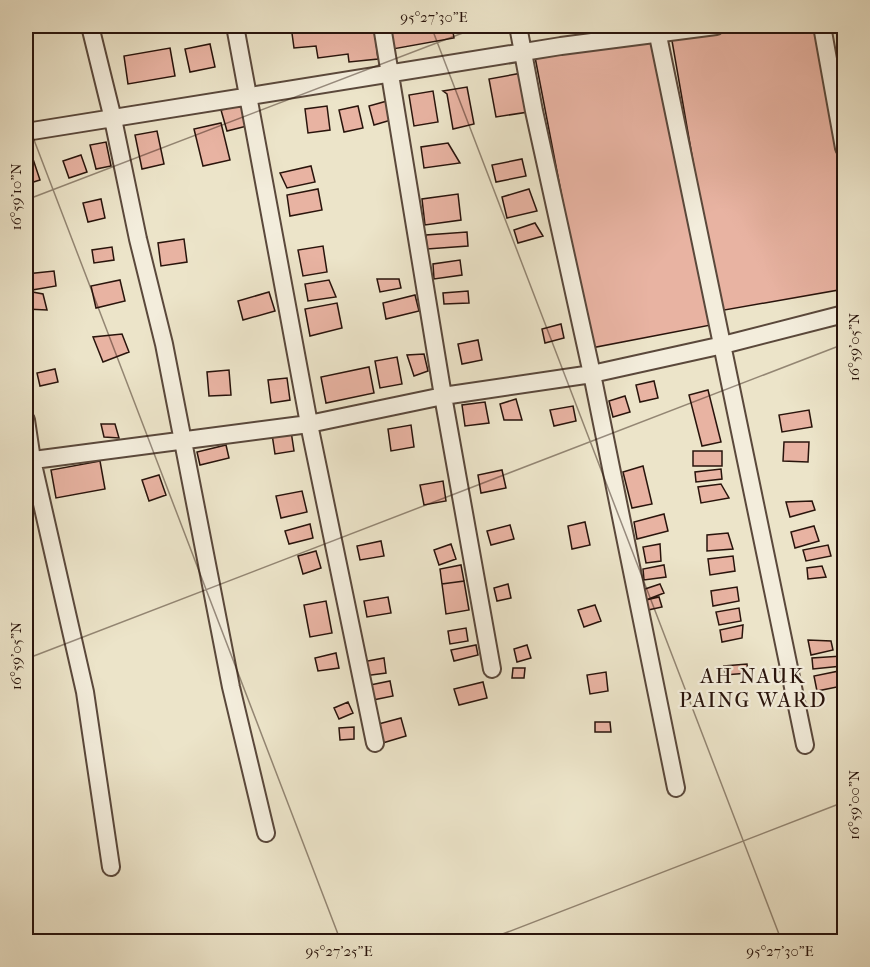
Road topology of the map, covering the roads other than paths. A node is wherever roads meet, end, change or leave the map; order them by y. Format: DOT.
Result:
graph roads {
  1 [pos="90,26"];
  2 [pos="235,26"];
  3 [pos="382,26"];
  4 [pos="518,26"];
  5 [pos="716,26"];
  6 [pos="822,26"];
  7 [pos="657,30"];
  8 [pos="522,53"];
  9 [pos="390,73"];
  10 [pos="247,98"];
  11 [pos="113,119"];
  12 [pos="26,132"];
  13 [pos="844,148"];
  14 [pos="844,314"];
  15 [pos="723,345"];
  16 [pos="592,374"];
  17 [pos="443,396"];
  18 [pos="26,420"];
  19 [pos="309,424"];
  20 [pos="184,440"];
  21 [pos="29,460"];
  22 [pos="492,669"];
  23 [pos="375,743"];
  24 [pos="805,745"];
  25 [pos="676,788"];
  26 [pos="266,834"];
  27 [pos="111,867"];
  1 -- 11 [label="street"];
  2 -- 10 [label="street"];
  3 -- 9 [label="street"];
  4 -- 8 [label="street"];
  5 -- 7 [label="street"];
  6 -- 13 [label="street"];
  7 -- 8 [label="street"];
  7 -- 15 [label="street"];
  8 -- 9 [label="street"];
  8 -- 16 [label="street"];
  9 -- 10 [label="street"];
  9 -- 17 [label="street"];
  10 -- 11 [label="street"];
  10 -- 19 [label="street"];
  11 -- 12 [label="street"];
  11 -- 20 [label="street"];
  14 -- 15 [label="street"];
  15 -- 16 [label="street"];
  15 -- 24 [label="street"];
  16 -- 17 [label="street"];
  16 -- 25 [label="street"];
  17 -- 19 [label="street"];
  17 -- 22 [label="street"];
  18 -- 21 [label="street"];
  19 -- 20 [label="street"];
  19 -- 23 [label="street"];
  20 -- 21 [label="street"];
  20 -- 26 [label="street"];
  21 -- 27 [label="street"];
}
